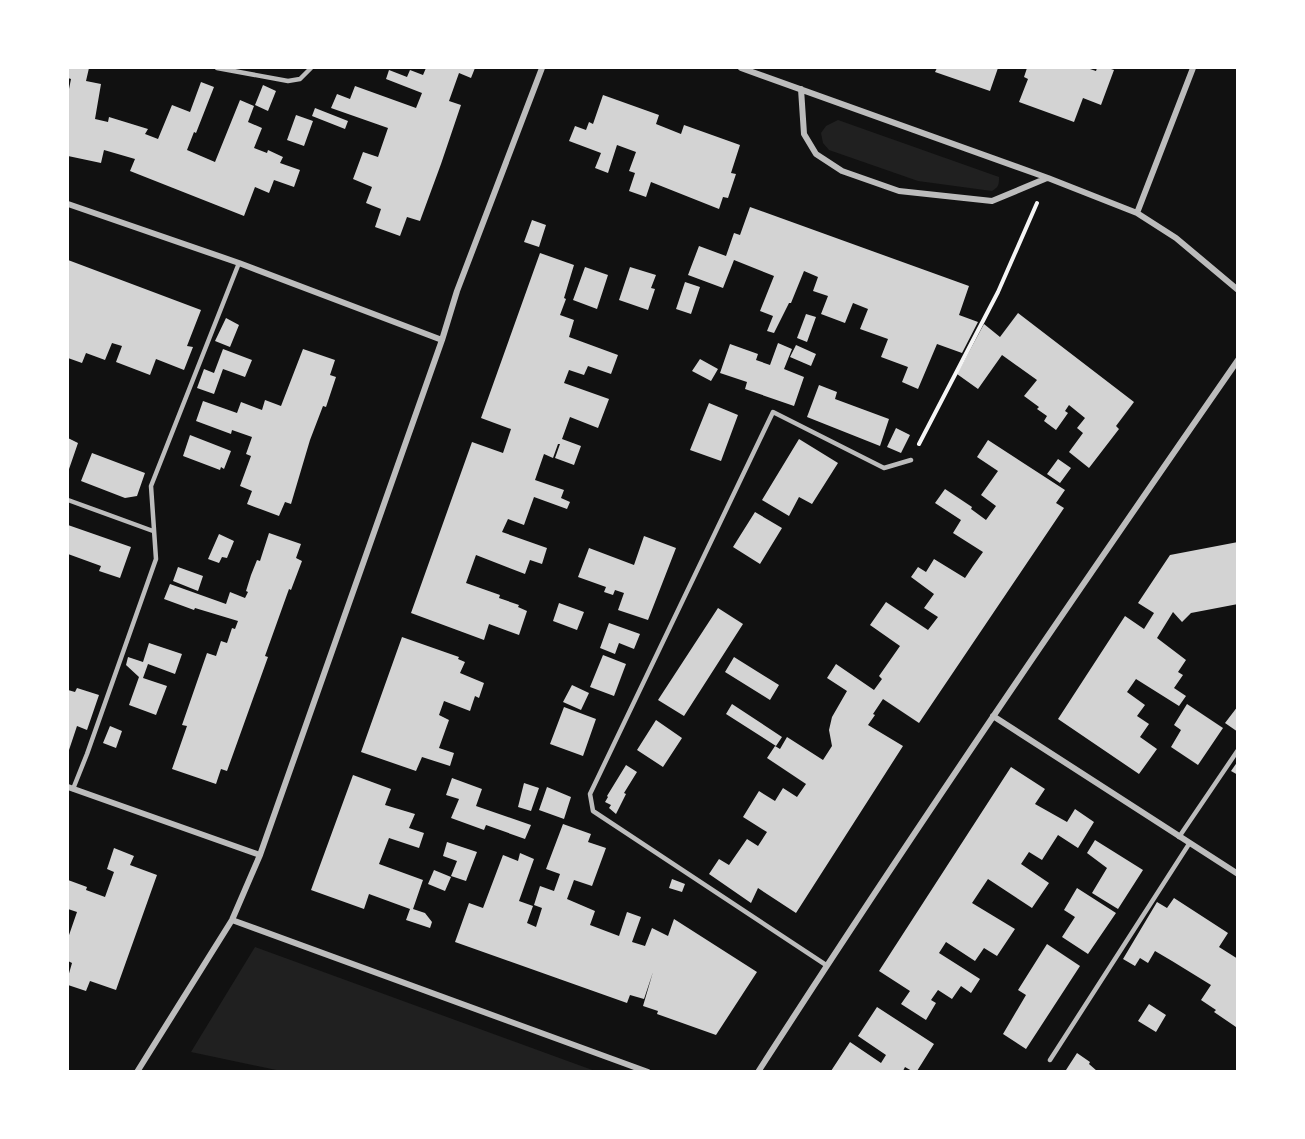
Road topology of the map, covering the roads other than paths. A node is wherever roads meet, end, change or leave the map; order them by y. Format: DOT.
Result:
graph roads {
  1 [pos="216,68"];
  2 [pos="311,68"];
  3 [pos="542,68"];
  4 [pos="741,68"];
  5 [pos="1193,68"];
  6 [pos="801,89"];
  7 [pos="1048,178"];
  8 [pos="68,204"];
  9 [pos="1137,213"];
  10 [pos="239,263"];
  11 [pos="1238,290"];
  12 [pos="442,340"];
  13 [pos="1238,360"];
  14 [pos="911,460"];
  15 [pos="68,500"];
  16 [pos="153,531"];
  17 [pos="993,716"];
  18 [pos="1238,750"];
  19 [pos="70,788"];
  20 [pos="1179,838"];
  21 [pos="1189,844"];
  22 [pos="260,855"];
  23 [pos="1238,874"];
  24 [pos="232,920"];
  25 [pos="826,965"];
  26 [pos="1050,1060"];
  27 [pos="137,1071"];
  28 [pos="648,1071"];
  29 [pos="758,1071"];
  1 -- 2 [label="lane"];
  3 -- 12 [label="street"];
  4 -- 6 [label="street"];
  5 -- 9 [label="street"];
  6 -- 7 [label="street"];
  6 -- 7 [label="street"];
  7 -- 9 [label="street"];
  8 -- 10 [label="street"];
  9 -- 11 [label="street"];
  10 -- 12 [label="street"];
  10 -- 16 [label="lane"];
  12 -- 22 [label="street"];
  13 -- 17 [label="street"];
  14 -- 25 [label="lane"];
  15 -- 16 [label="lane"];
  16 -- 19 [label="lane"];
  17 -- 20 [label="street"];
  17 -- 25 [label="street"];
  18 -- 20 [label="lane"];
  19 -- 22 [label="street"];
  20 -- 21 [label="street"];
  21 -- 23 [label="street"];
  21 -- 26 [label="lane"];
  22 -- 24 [label="street"];
  24 -- 27 [label="street"];
  24 -- 28 [label="street"];
  25 -- 29 [label="street"];
}
